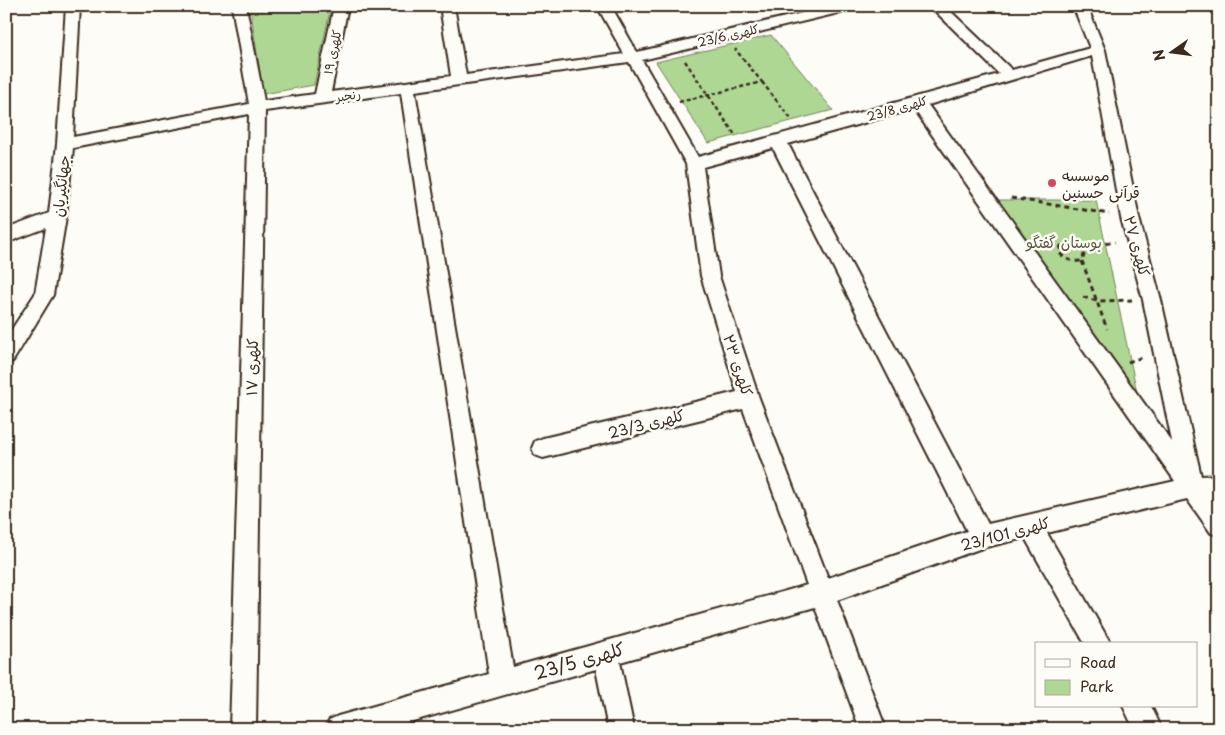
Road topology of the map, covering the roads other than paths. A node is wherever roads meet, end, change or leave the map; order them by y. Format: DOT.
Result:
graph roads {
  1 [pos="73,6"];
  2 [pos="239,6"];
  3 [pos="341,6"];
  4 [pos="447,6"];
  5 [pos="604,6"];
  6 [pos="852,6"];
  7 [pos="937,6"];
  8 [pos="1080,6"];
  9 [pos="1098,50"];
  10 [pos="634,57"];
  11 [pos="1008,75"];
  12 [pos="459,79"];
  13 [pos="407,86"];
  14 [pos="322,99"];
  15 [pos="918,103"];
  16 [pos="257,108"];
  17 [pos="778,141"];
  18 [pos="65,144"];
  19 [pos="694,164"];
  20 [pos="57,217"];
  21 [pos="6,236"];
  22 [pos="6,355"];
  23 [pos="749,398"];
  24 [pos="543,448"];
  25 [pos="1219,485"];
  26 [pos="1193,487"];
  27 [pos="1030,525"];
  28 [pos="1219,525"];
  29 [pos="982,537"];
  30 [pos="821,592"];
  31 [pos="1098,642"];
  32 [pos="605,653"];
  33 [pos="503,682"];
  34 [pos="1137,708"];
  35 [pos="243,729"];
  36 [pos="338,729"];
  37 [pos="621,729"];
  38 [pos="873,729"];
  39 [pos="1149,729"];
  1 -- 18 [label="street, جهانگیریان"];
  2 -- 16 [label="street, کلهری ۱۷"];
  3 -- 14 [label="street, کلهری ۱۹"];
  4 -- 12 [label="street"];
  5 -- 10 [label="street, کلهری ۲۳"];
  6 -- 10 [label="street, کلهری 23/6"];
  7 -- 11 [label="street"];
  8 -- 9 [label="street, کلهری ۲۷"];
  9 -- 11 [label="street, کلهری 23/8"];
  9 -- 26 [label="street, کلهری ۲۷"];
  10 -- 12 [label="street, رنجبر"];
  10 -- 19 [label="street, کلهری ۲۳"];
  11 -- 15 [label="street, کلهری 23/8"];
  12 -- 13 [label="street, رنجبر"];
  13 -- 14 [label="street, رنجبر"];
  13 -- 33 [label="street"];
  14 -- 16 [label="street, رنجبر"];
  15 -- 17 [label="street, کلهری 23/8"];
  15 -- 26 [label="street"];
  16 -- 18 [label="street, رنجبر"];
  16 -- 35 [label="street, کلهری ۱۷"];
  17 -- 19 [label="street, کلهری 23/8"];
  17 -- 29 [label="street"];
  18 -- 20 [label="street, جهانگیریان"];
  19 -- 23 [label="street, کلهری ۲۳"];
  20 -- 21 [label="street"];
  20 -- 22 [label="street, جهانگیریان"];
  23 -- 24 [label="street, کلهری 23/3"];
  23 -- 30 [label="street, کلهری ۲۳"];
  25 -- 26 [label="street, کلهری 23/101"];
  26 -- 27 [label="street, کلهری 23/101"];
  26 -- 28 [label="street"];
  27 -- 29 [label="street, کلهری 23/101"];
  27 -- 31 [label="street"];
  29 -- 30 [label="street, کلهری 23/101"];
  30 -- 32 [label="street, کلهری 23/5"];
  30 -- 38 [label="street, کلهری ۲۳"];
  32 -- 33 [label="street, کلهری 23/5"];
  32 -- 37 [label="street"];
  33 -- 36 [label="street, کلهری 23/5"];
  34 -- 39 [label="street"];
}
